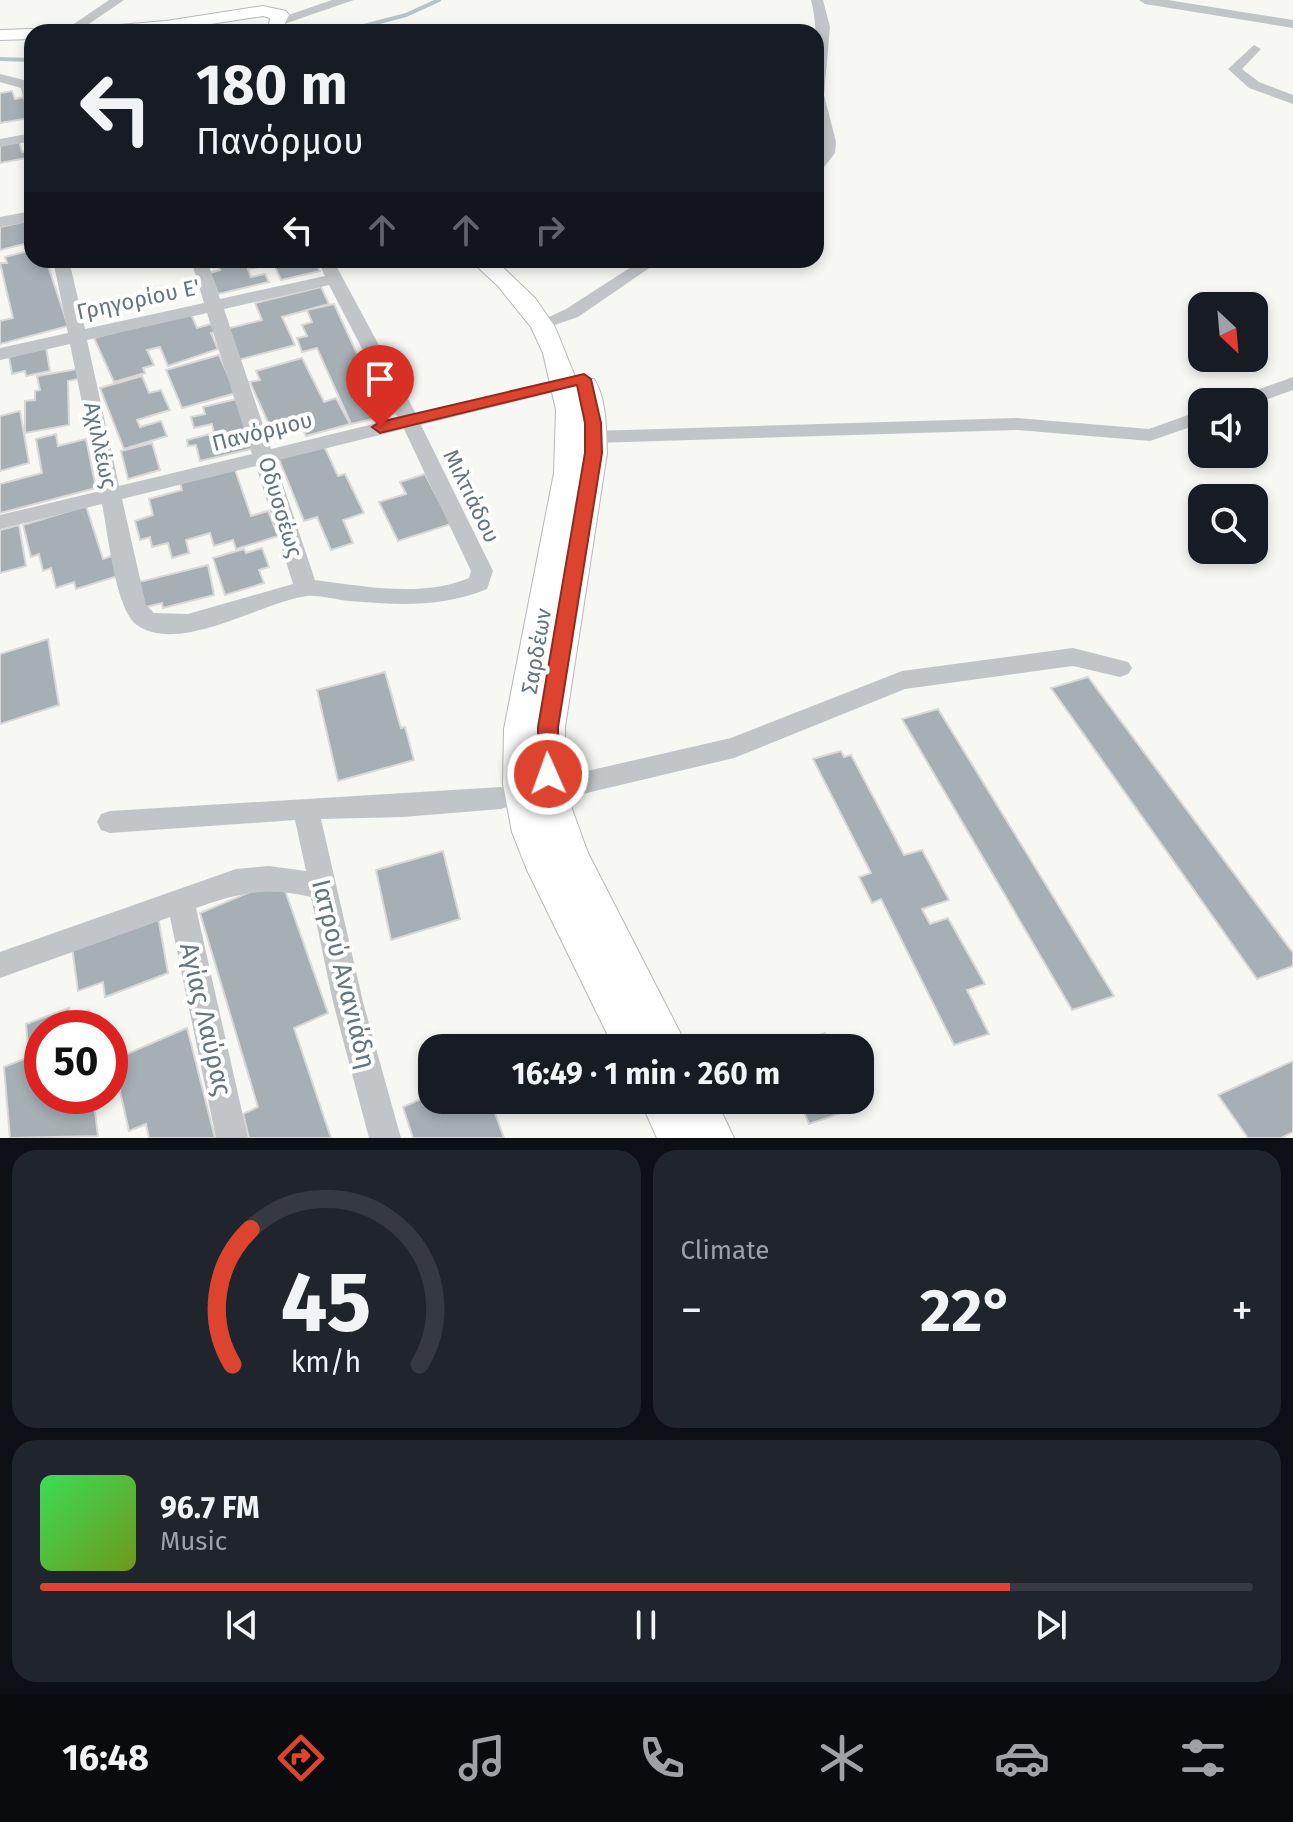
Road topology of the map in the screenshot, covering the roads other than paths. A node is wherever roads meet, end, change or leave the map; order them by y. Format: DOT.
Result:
graph roads {
  1 [pos="118,0"];
  2 [pos="312,0"];
  3 [pos="347,0"];
  4 [pos="817,0"];
  5 [pos="1145,0"];
  6 [pos="262,23"];
  7 [pos="80,24"];
  8 [pos="823,24"];
  9 [pos="1293,24"];
  10 [pos="24,34"];
  11 [pos="0,35"];
  12 [pos="0,43"];
  13 [pos="24,43"];
  14 [pos="1254,49"];
  15 [pos="0,78"];
  16 [pos="24,84"];
  17 [pos="1293,100"];
  18 [pos="824,122"];
  19 [pos="24,138"];
  20 [pos="0,143"];
  21 [pos="824,158"];
  22 [pos="24,218"];
  23 [pos="0,222"];
  24 [pos="63,268"];
  25 [pos="201,268"];
  26 [pos="490,268"];
  27 [pos="511,268"];
  28 [pos="640,268"];
  29 [pos="329,269"];
  30 [pos="213,307"];
  31 [pos="552,322"];
  32 [pos="79,336"];
  33 [pos="0,354"];
  34 [pos="575,381"];
  35 [pos="1293,383"];
  36 [pos="1268,392"];
  37 [pos="409,420"];
  38 [pos="1188,421"];
  39 [pos="594,437"];
  40 [pos="265,455"];
  41 [pos="111,494"];
  42 [pos="0,522"];
  43 [pos="479,583"];
  44 [pos="306,588"];
  45 [pos="1120,668"];
  46 [pos="574,785"];
  47 [pos="501,798"];
  48 [pos="306,808"];
  49 [pos="110,822"];
  50 [pos="321,887"];
  51 [pos="180,900"];
  52 [pos="0,965"];
  53 [pos="628,1034"];
  54 [pos="660,1034"];
  55 [pos="668,1114"];
  56 [pos="700,1114"];
  57 [pos="232,1138"];
  58 [pos="385,1138"];
  59 [pos="680,1138"];
  60 [pos="712,1138"];
  1 -- 7 [label="street"];
  2 -- 6 [label="street"];
  3 -- 6 [label="street"];
  4 -- 8 [label="street"];
  5 -- 9 [label="street"];
  10 -- 11 [label="main road"];
  12 -- 13 [label="main road"];
  14 -- 17 [label="street"];
  15 -- 16 [label="street"];
  18 -- 21 [label="street"];
  19 -- 20 [label="street"];
  22 -- 23 [label="street"];
  24 -- 32 [label="street, Αχιλλέως"];
  25 -- 30 [label="street, Οδυσσέως"];
  26 -- 31 [label="main road, Σαρδέων"];
  27 -- 31 [label="main road, Σαρδέων"];
  28 -- 31 [label="street"];
  29 -- 30 [label="street, Γρηγορίου Ε'"];
  29 -- 37 [label="street, Μιλτιάδου"];
  30 -- 32 [label="street, Γρηγορίου Ε'"];
  30 -- 40 [label="street, Οδυσσέως"];
  31 -- 34 [label="main road, Σαρδέων"];
  32 -- 33 [label="street, Γρηγορίου Ε'"];
  32 -- 41 [label="street, Αχιλλέως"];
  34 -- 37 [label="street, Πανόρμου"];
  34 -- 39 [label="main road, Σαρδέων"];
  34 -- 53 [label="main road, Σαρδέων"];
  35 -- 36 [label="street"];
  37 -- 40 [label="street, Πανόρμου"];
  37 -- 43 [label="street, Μιλτιάδου"];
  38 -- 39 [label="street"];
  39 -- 54 [label="main road, Σαρδέων"];
  40 -- 41 [label="street, Πανόρμου"];
  40 -- 44 [label="street, Οδυσσέως"];
  41 -- 42 [label="street, Πανόρμου"];
  41 -- 44 [label="street, Αχιλλέως"];
  43 -- 44 [label="street, Οδυσσέως"];
  45 -- 46 [label="street"];
  47 -- 48 [label="street"];
  48 -- 49 [label="street"];
  48 -- 50 [label="street, Ιατρού Ανανιάδη"];
  50 -- 51 [label="street"];
  50 -- 58 [label="street, Ιατρού Ανανιάδη"];
  51 -- 52 [label="street"];
  51 -- 57 [label="street, Αγίας Λαύρας"];
  55 -- 59 [label="main road"];
  56 -- 60 [label="main road"];
}
